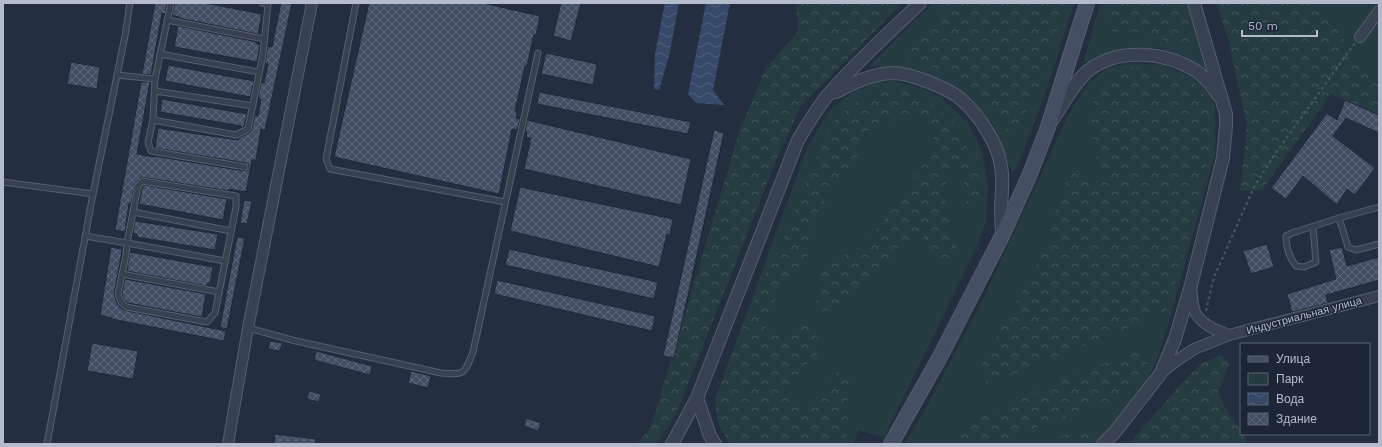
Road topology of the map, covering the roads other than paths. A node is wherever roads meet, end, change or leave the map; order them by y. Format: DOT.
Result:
graph roads {
  1 [pos="130,3"];
  2 [pos="171,3"];
  3 [pos="262,3"];
  4 [pos="312,3"];
  5 [pos="356,3"];
  6 [pos="920,3"];
  7 [pos="1087,3"];
  8 [pos="1194,3"];
  9 [pos="1379,10"];
  10 [pos="167,20"];
  11 [pos="1360,37"];
  12 [pos="264,39"];
  13 [pos="538,53"];
  14 [pos="160,54"];
  15 [pos="259,72"];
  16 [pos="117,76"];
  17 [pos="155,79"];
  18 [pos="155,91"];
  19 [pos="828,96"];
  20 [pos="1223,102"];
  21 [pos="253,106"];
  22 [pos="153,120"];
  23 [pos="1048,127"];
  24 [pos="245,167"];
  25 [pos="3,182"];
  26 [pos="93,194"];
  27 [pos="506,202"];
  28 [pos="1379,207"];
  29 [pos="133,212"];
  30 [pos="1339,218"];
  31 [pos="1313,227"];
  32 [pos="231,231"];
  33 [pos="85,236"];
  34 [pos="1002,236"];
  35 [pos="127,243"];
  36 [pos="1379,244"];
  37 [pos="225,261"];
  38 [pos="122,274"];
  39 [pos="1191,285"];
  40 [pos="219,292"];
  41 [pos="1379,296"];
  42 [pos="248,328"];
  43 [pos="1230,335"];
  44 [pos="1161,373"];
  45 [pos="697,398"];
  46 [pos="47,444"];
  47 [pos="228,444"];
  48 [pos="672,444"];
  49 [pos="715,444"];
  50 [pos="891,444"];
  51 [pos="1103,444"];
  1 -- 16 [label="lane"];
  2 -- 10 [label="lane"];
  3 -- 12 [label="lane"];
  4 -- 42 [label="street"];
  5 -- 27 [label="lane"];
  6 -- 19 [label="street"];
  7 -- 23 [label="main road"];
  8 -- 20 [label="street"];
  9 -- 11 [label="street"];
  10 -- 12 [label="lane"];
  10 -- 14 [label="lane"];
  12 -- 15 [label="lane"];
  13 -- 27 [label="lane"];
  14 -- 15 [label="lane"];
  14 -- 17 [label="lane"];
  15 -- 21 [label="lane"];
  16 -- 17 [label="lane"];
  16 -- 26 [label="lane"];
  17 -- 18 [label="lane"];
  18 -- 21 [label="lane"];
  18 -- 22 [label="lane"];
  19 -- 34 [label="street"];
  19 -- 45 [label="street"];
  20 -- 23 [label="street"];
  20 -- 39 [label="street"];
  21 -- 22 [label="lane"];
  22 -- 24 [label="lane"];
  23 -- 34 [label="main road"];
  25 -- 26 [label="lane"];
  26 -- 33 [label="lane"];
  27 -- 42 [label="lane"];
  28 -- 30 [label="lane"];
  29 -- 32 [label="lane"];
  29 -- 32 [label="lane"];
  29 -- 35 [label="lane"];
  30 -- 31 [label="lane"];
  30 -- 36 [label="lane"];
  31 -- 31 [label="lane"];
  32 -- 37 [label="lane"];
  33 -- 35 [label="lane"];
  33 -- 46 [label="lane"];
  34 -- 50 [label="main road"];
  35 -- 37 [label="lane"];
  35 -- 38 [label="lane"];
  37 -- 40 [label="lane"];
  38 -- 40 [label="lane"];
  38 -- 40 [label="lane"];
  39 -- 43 [label="street"];
  39 -- 44 [label="street"];
  41 -- 43 [label="street, Индустриальная улица"];
  42 -- 47 [label="street"];
  43 -- 44 [label="street, Индустриальная улица"];
  44 -- 51 [label="street"];
  45 -- 48 [label="street"];
  45 -- 49 [label="street"];
}
